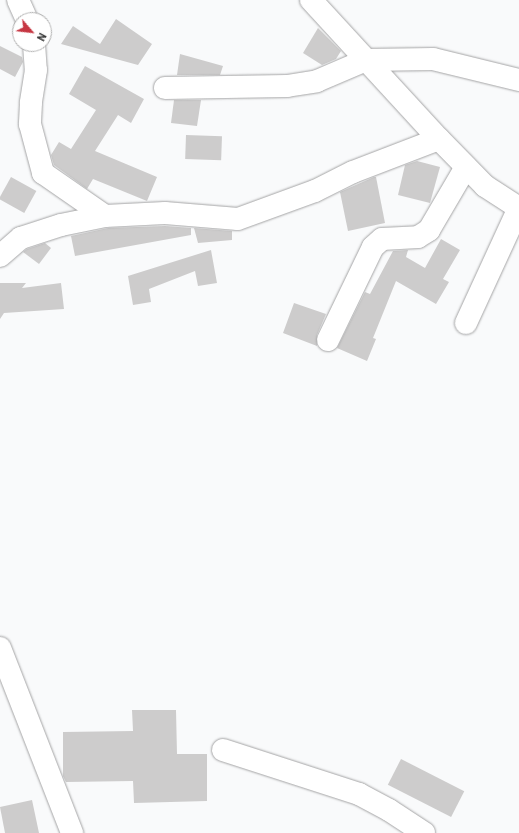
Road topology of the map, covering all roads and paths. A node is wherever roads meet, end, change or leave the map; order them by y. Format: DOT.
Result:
graph roads {
  1 [pos="18,0"];
  2 [pos="320,4"];
  3 [pos="23,12"];
  4 [pos="35,52"];
  5 [pos="366,60"];
  6 [pos="519,80"];
  7 [pos="165,88"];
  8 [pos="440,139"];
  9 [pos="466,167"];
  10 [pos="519,208"];
  11 [pos="105,216"];
  12 [pos="0,256"];
  13 [pos="466,324"];
  14 [pos="328,340"];
  15 [pos="1,654"];
  16 [pos="223,750"];
  17 [pos="72,833"];
  18 [pos="424,833"];
  1 -- 3 [label="street"];
  2 -- 5 [label="street"];
  4 -- 11 [label="street"];
  5 -- 6 [label="street"];
  5 -- 7 [label="street"];
  5 -- 8 [label="street"];
  8 -- 9 [label="street"];
  8 -- 11 [label="street"];
  9 -- 10 [label="street"];
  9 -- 14 [label="street"];
  10 -- 13 [label="street"];
  11 -- 12 [label="street"];
  15 -- 17 [label="street"];
  16 -- 18 [label="street"];
}
